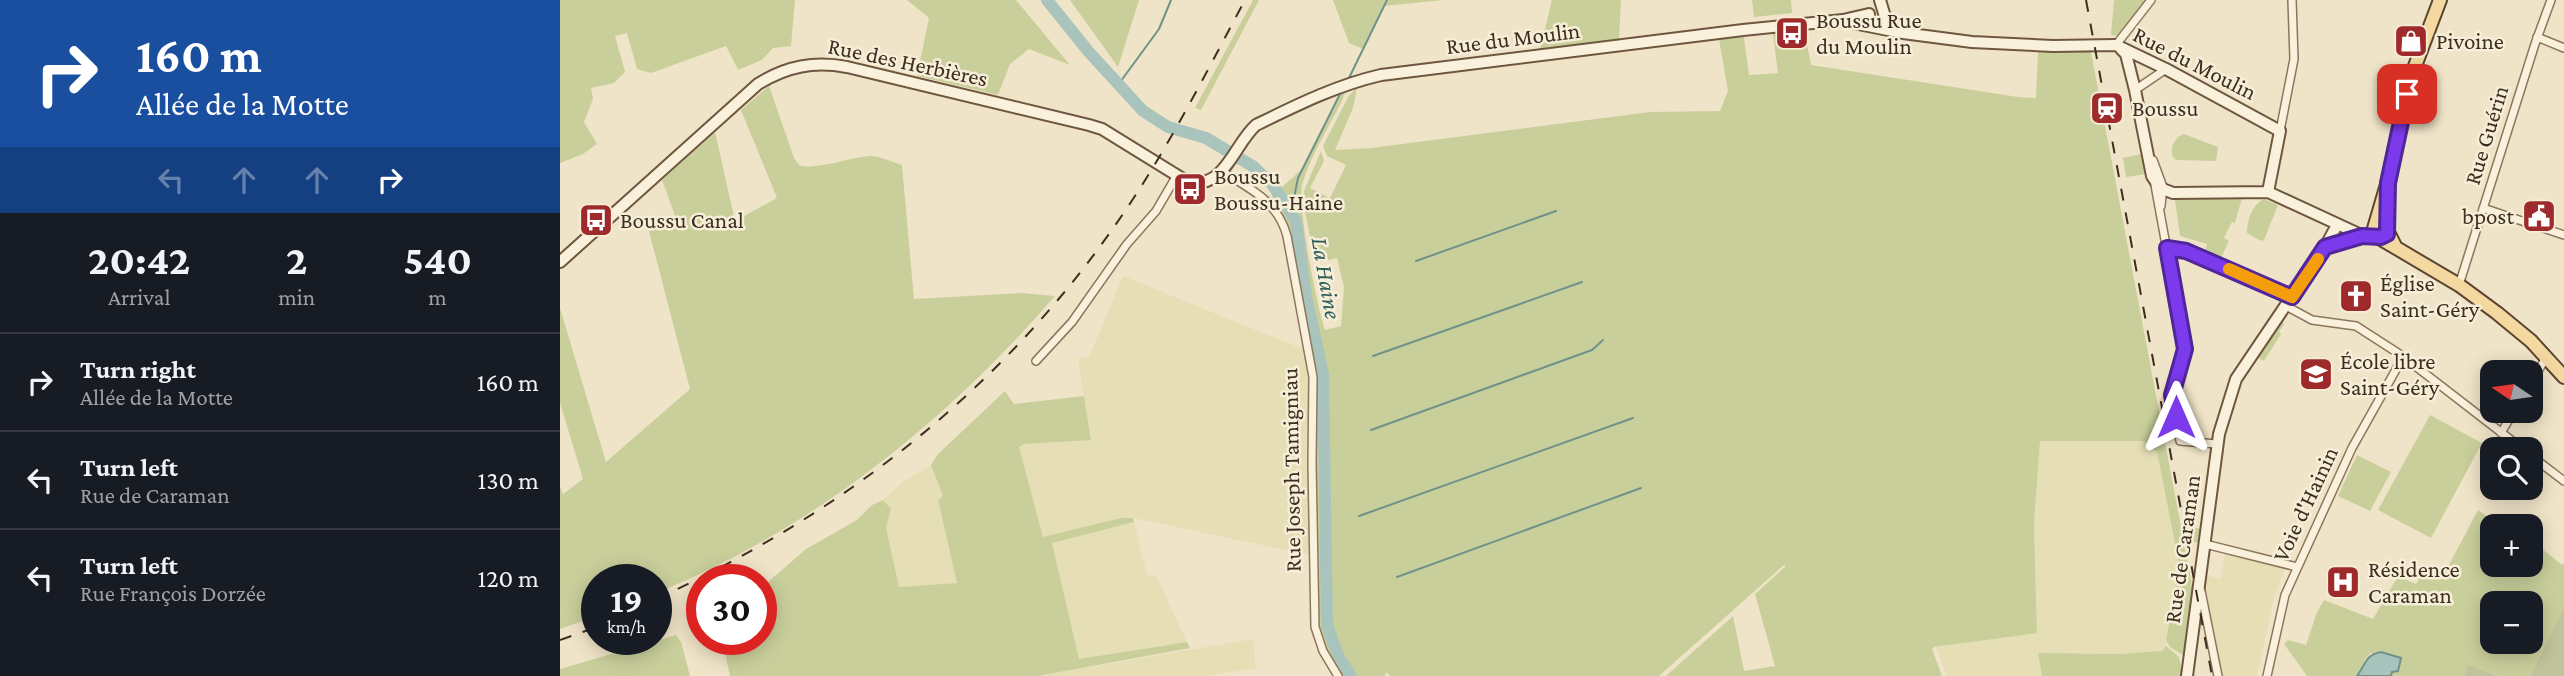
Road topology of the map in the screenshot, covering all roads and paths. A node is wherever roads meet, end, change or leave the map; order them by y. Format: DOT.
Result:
graph roads {
  1 [pos="2151,0"];
  2 [pos="2292,0"];
  3 [pos="2440,0"];
  4 [pos="2551,0"];
  5 [pos="1877,13"];
  6 [pos="2537,37"];
  7 [pos="2116,45"];
  8 [pos="2564,48"];
  9 [pos="2166,69"];
  10 [pos="2136,90"];
  11 [pos="2280,131"];
  12 [pos="2147,149"];
  13 [pos="1226,168"];
  14 [pos="1177,175"];
  15 [pos="2154,181"];
  16 [pos="2268,192"];
  17 [pos="2167,193"];
  18 [pos="2483,208"];
  19 [pos="2161,210"];
  20 [pos="2337,225"];
  21 [pos="2375,232"];
  22 [pos="2564,235"];
  23 [pos="2325,247"];
  24 [pos="2167,248"];
  25 [pos="560,262"];
  26 [pos="2459,285"];
  27 [pos="2289,301"];
  28 [pos="2403,357"];
  29 [pos="2546,358"];
  30 [pos="1037,361"];
  31 [pos="2543,363"];
  32 [pos="2564,377"];
  33 [pos="2506,424"];
  34 [pos="2501,433"];
  35 [pos="2506,437"];
  36 [pos="2217,444"];
  37 [pos="2543,465"];
  38 [pos="2564,481"];
  39 [pos="2205,544"];
  40 [pos="2297,567"];
  41 [pos="2199,580"];
  42 [pos="1338,676"];
  43 [pos="2187,676"];
  44 [pos="2218,676"];
  45 [pos="2267,676"];
  1 -- 7 [label="street"];
  2 -- 11 [label="street"];
  3 -- 21 [label="main road"];
  4 -- 6 [label="street, Rue Guérin"];
  5 -- 7 [label="street, Rue du Moulin"];
  5 -- 13 [label="street, Rue du Moulin"];
  6 -- 8 [label="street"];
  6 -- 18 [label="street, Rue Guérin"];
  7 -- 9 [label="street, Rue du Moulin"];
  7 -- 10 [label="street"];
  9 -- 10 [label="street"];
  9 -- 11 [label="street, Rue du Moulin"];
  10 -- 12 [label="street"];
  11 -- 16 [label="street"];
  12 -- 15 [label="street"];
  12 -- 17 [label="street"];
  13 -- 14 [label="street"];
  13 -- 42 [label="street, Rue Joseph Tamigniau"];
  14 -- 25 [label="street, Rue des Herbières"];
  14 -- 30 [label="street"];
  15 -- 17 [label="street"];
  15 -- 19 [label="street"];
  16 -- 17 [label="street"];
  16 -- 20 [label="street"];
  17 -- 19 [label="street"];
  18 -- 22 [label="street"];
  18 -- 26 [label="street, Rue Guérin"];
  19 -- 24 [label="street"];
  20 -- 21 [label="street"];
  20 -- 23 [label="street, Rue de Caraman"];
  21 -- 23 [label="street"];
  21 -- 26 [label="main road"];
  23 -- 27 [label="street, Rue de Caraman"];
  24 -- 27 [label="street"];
  24 -- 36 [label="street"];
  26 -- 29 [label="main road"];
  27 -- 28 [label="street"];
  27 -- 36 [label="street, Rue de Caraman"];
  28 -- 34 [label="street"];
  28 -- 40 [label="street, Voie d'Hainin"];
  29 -- 31 [label="street"];
  29 -- 32 [label="main road"];
  33 -- 34 [label="street"];
  34 -- 35 [label="street"];
  36 -- 39 [label="street, Rue de Caraman"];
  37 -- 38 [label="street"];
  39 -- 40 [label="street"];
  39 -- 41 [label="street, Rue de Caraman"];
  40 -- 45 [label="street, Voie d'Hainin"];
  41 -- 43 [label="street, Rue de Caraman"];
  41 -- 44 [label="street"];
}
